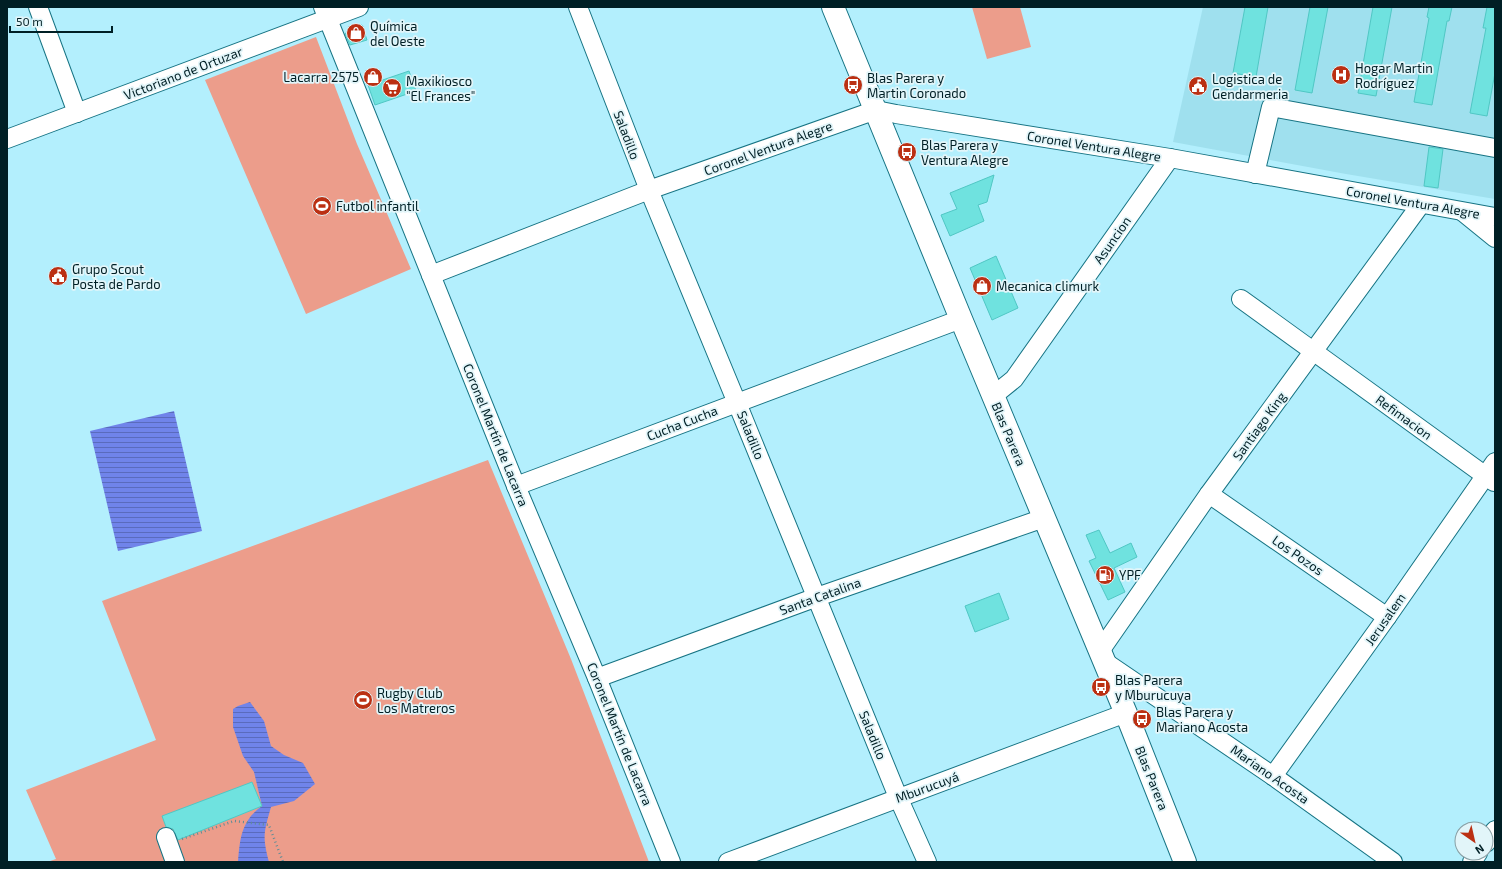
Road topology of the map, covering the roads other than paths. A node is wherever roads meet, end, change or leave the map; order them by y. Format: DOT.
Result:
graph roads {
  1 [pos="38,7"];
  2 [pos="358,7"];
  3 [pos="578,7"];
  4 [pos="833,7"];
  5 [pos="326,13"];
  6 [pos="876,110"];
  7 [pos="77,113"];
  8 [pos="7,139"];
  9 [pos="1495,148"];
  10 [pos="1170,158"];
  11 [pos="1255,174"];
  12 [pos="649,190"];
  13 [pos="1421,204"];
  14 [pos="1463,212"];
  15 [pos="1495,217"];
  16 [pos="1495,238"];
  17 [pos="431,275"];
  18 [pos="1241,299"];
  19 [pos="961,319"];
  20 [pos="1313,352"];
  21 [pos="994,396"];
  22 [pos="737,403"];
  23 [pos="1492,474"];
  24 [pos="516,486"];
  25 [pos="1209,494"];
  26 [pos="1044,518"];
  27 [pos="817,597"];
  28 [pos="1387,616"];
  29 [pos="1102,657"];
  30 [pos="597,678"];
  31 [pos="1126,713"];
  32 [pos="1273,776"];
  33 [pos="898,797"];
  34 [pos="167,840"];
  35 [pos="174,862"];
  36 [pos="671,862"];
  37 [pos="728,862"];
  38 [pos="926,862"];
  39 [pos="1185,862"];
  40 [pos="1393,862"];
  1 -- 7 [label="street"];
  2 -- 5 [label="street, Victoriano de Ortuzar"];
  3 -- 12 [label="street, Saladillo"];
  4 -- 6 [label="main road, Blas Parera"];
  5 -- 7 [label="street, Victoriano de Ortuzar"];
  5 -- 17 [label="street, Coronel Martín de Lacarra"];
  6 -- 10 [label="street, Coronel Ventura Alegre"];
  6 -- 12 [label="street, Coronel Ventura Alegre"];
  6 -- 19 [label="main road, Blas Parera"];
  7 -- 8 [label="street, Victoriano de Ortuzar"];
  9 -- 11 [label="street"];
  10 -- 11 [label="street, Coronel Ventura Alegre"];
  10 -- 21 [label="street, Asuncion"];
  11 -- 13 [label="street, Coronel Ventura Alegre"];
  12 -- 17 [label="street, Coronel Ventura Alegre"];
  12 -- 22 [label="street, Saladillo"];
  13 -- 14 [label="street, Coronel Ventura Alegre"];
  13 -- 20 [label="street, Santiago King"];
  14 -- 15 [label="street, Coronel Ventura Alegre"];
  14 -- 16 [label="street"];
  17 -- 24 [label="street, Coronel Martín de Lacarra"];
  18 -- 20 [label="street, Refimacion"];
  19 -- 21 [label="main road, Blas Parera"];
  19 -- 22 [label="street, Cucha Cucha"];
  20 -- 23 [label="street, Refimacion"];
  20 -- 25 [label="street, Santiago King"];
  21 -- 26 [label="main road, Blas Parera"];
  22 -- 24 [label="street, Cucha Cucha"];
  22 -- 27 [label="street, Saladillo"];
  23 -- 28 [label="street, Jerusalem"];
  24 -- 30 [label="street, Coronel Martín de Lacarra"];
  25 -- 28 [label="street, Los Pozos"];
  25 -- 29 [label="street, Santiago King"];
  26 -- 27 [label="street, Santa Catalina"];
  26 -- 29 [label="main road, Blas Parera"];
  27 -- 30 [label="street, Santa Catalina"];
  27 -- 33 [label="street, Saladillo"];
  28 -- 32 [label="street, Jerusalem"];
  29 -- 31 [label="main road, Blas Parera"];
  29 -- 32 [label="street, Mariano Acosta"];
  30 -- 36 [label="street, Coronel Martín de Lacarra"];
  31 -- 33 [label="street, Mburucuyá"];
  31 -- 39 [label="main road, Blas Parera"];
  32 -- 40 [label="street, Mariano Acosta"];
  33 -- 37 [label="street, Mburucuyá"];
  33 -- 38 [label="street, Saladillo"];
  34 -- 35 [label="street"];
}
